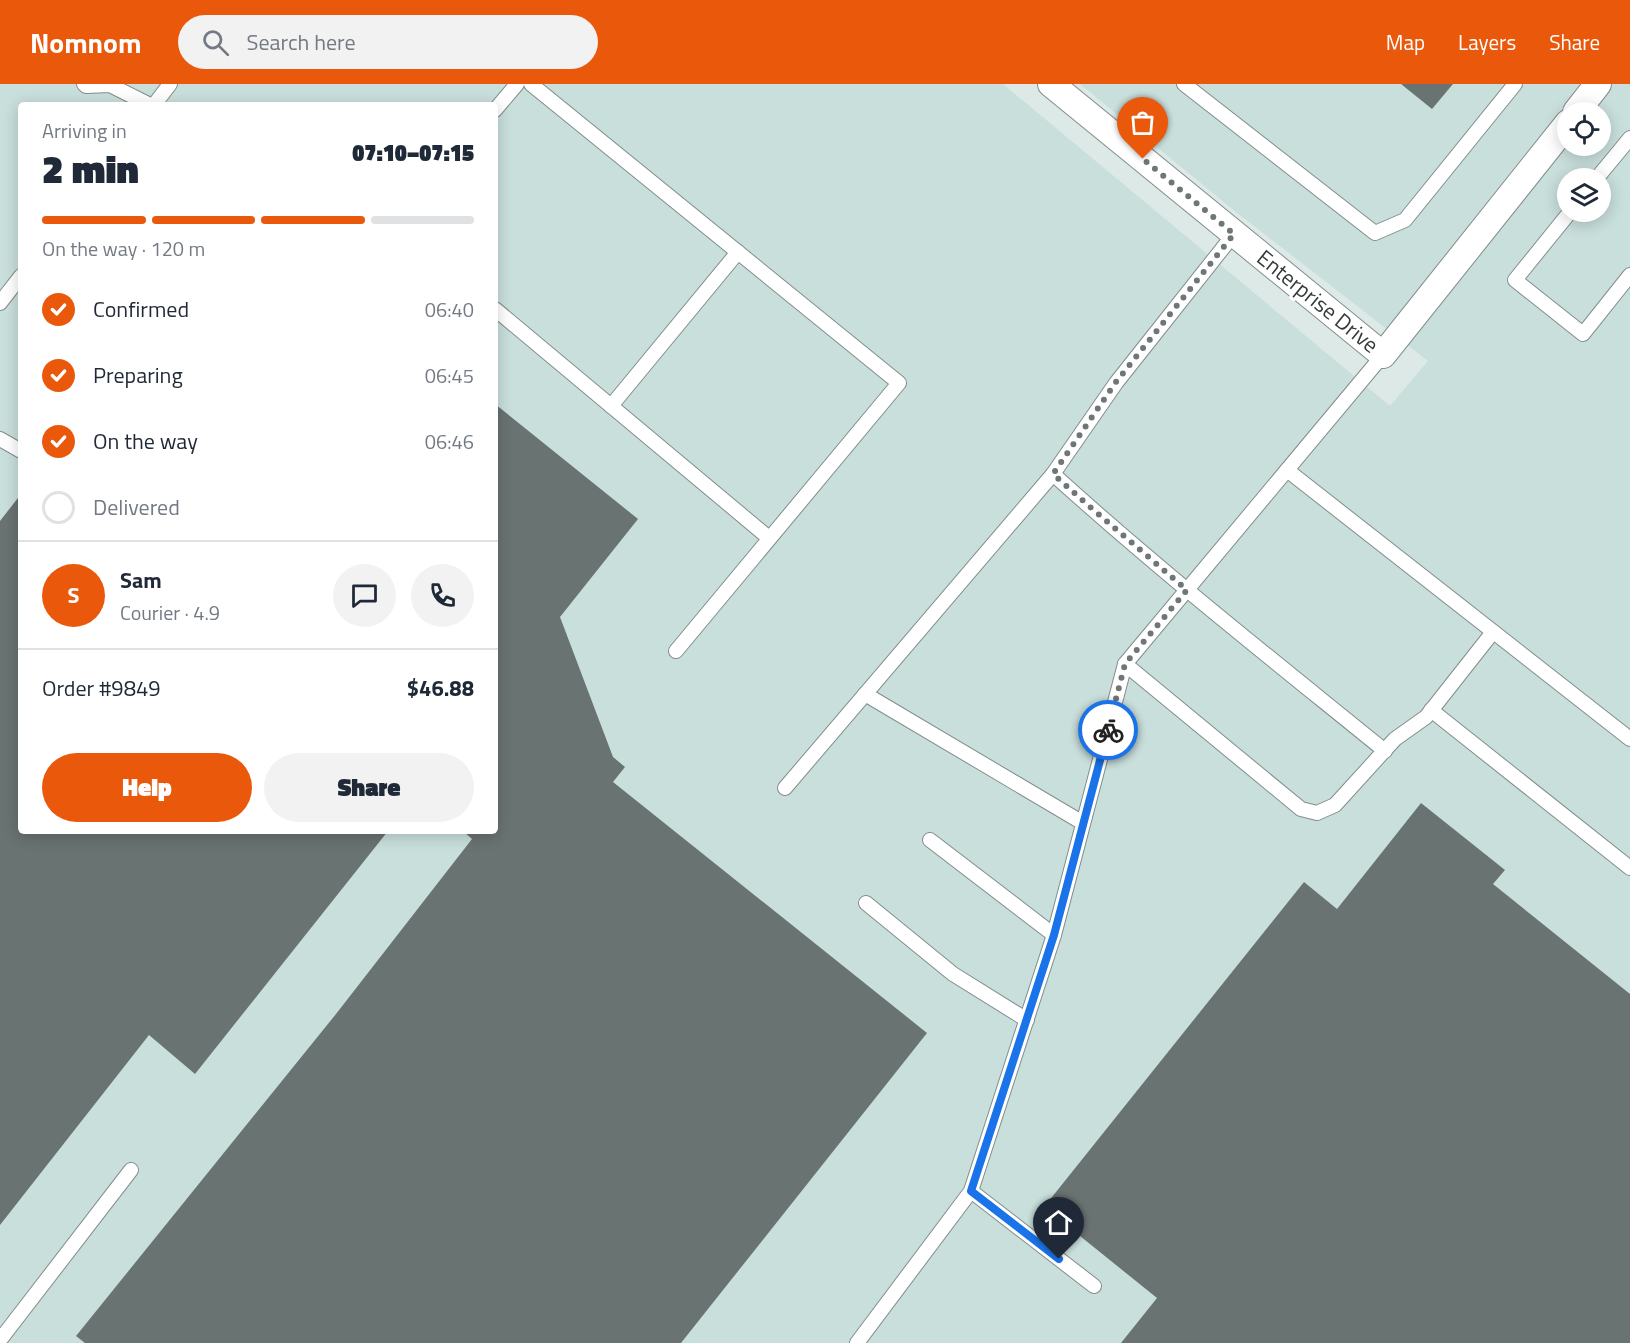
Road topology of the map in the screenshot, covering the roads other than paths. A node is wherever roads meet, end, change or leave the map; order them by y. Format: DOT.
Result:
graph roads {
  1 [pos="84,84"];
  2 [pos="170,84"];
  3 [pos="517,84"];
  4 [pos="531,84"];
  5 [pos="1051,84"];
  6 [pos="1184,84"];
  7 [pos="1515,84"];
  8 [pos="1598,84"];
  9 [pos="146,102"];
  10 [pos="155,102"];
  11 [pos="1584,102"];
  12 [pos="498,106"];
  13 [pos="1557,137"];
  14 [pos="1630,138"];
  15 [pos="1605,168"];
  16 [pos="1562,222"];
  17 [pos="1234,234"];
  18 [pos="738,252"];
  19 [pos="1630,275"];
  20 [pos="18,280"];
  21 [pos="0,303"];
  22 [pos="498,312"];
  23 [pos="1383,355"];
  24 [pos="611,406"];
  25 [pos="0,439"];
  26 [pos="18,449"];
  27 [pos="1287,470"];
  28 [pos="1053,474"];
  29 [pos="769,538"];
  30 [pos="1187,590"];
  31 [pos="1493,632"];
  32 [pos="676,651"];
  33 [pos="1125,664"];
  34 [pos="865,694"];
  35 [pos="1431,710"];
  36 [pos="1630,739"];
  37 [pos="1385,751"];
  38 [pos="785,788"];
  39 [pos="1083,823"];
  40 [pos="930,840"];
  41 [pos="1630,868"];
  42 [pos="866,903"];
  43 [pos="1054,935"];
  44 [pos="1026,1020"];
  45 [pos="131,1170"];
  46 [pos="971,1191"];
  47 [pos="1094,1286"];
  48 [pos="0,1340"];
  49 [pos="857,1343"];
  1 -- 9 [label="lane"];
  2 -- 10 [label="lane"];
  3 -- 12 [label="lane"];
  4 -- 18 [label="lane"];
  5 -- 17 [label="street, Enterprise Drive"];
  6 -- 7 [label="lane"];
  8 -- 11 [label="street"];
  13 -- 23 [label="street, Enterprise Drive"];
  14 -- 15 [label="lane"];
  16 -- 19 [label="lane"];
  17 -- 23 [label="street, Enterprise Drive"];
  17 -- 28 [label="lane"];
  18 -- 24 [label="lane"];
  18 -- 29 [label="lane"];
  20 -- 21 [label="lane"];
  22 -- 24 [label="lane"];
  23 -- 27 [label="lane"];
  24 -- 29 [label="lane"];
  25 -- 26 [label="lane"];
  27 -- 30 [label="lane"];
  27 -- 31 [label="lane"];
  28 -- 30 [label="lane"];
  28 -- 34 [label="lane"];
  29 -- 32 [label="lane"];
  30 -- 33 [label="lane"];
  30 -- 37 [label="lane"];
  31 -- 35 [label="lane"];
  31 -- 36 [label="lane"];
  33 -- 37 [label="lane"];
  33 -- 39 [label="lane"];
  34 -- 38 [label="lane"];
  34 -- 39 [label="lane"];
  35 -- 37 [label="lane"];
  35 -- 41 [label="lane"];
  39 -- 43 [label="lane"];
  40 -- 43 [label="lane"];
  42 -- 44 [label="lane"];
  43 -- 44 [label="lane"];
  44 -- 46 [label="lane"];
  45 -- 48 [label="lane"];
  46 -- 47 [label="lane"];
  46 -- 49 [label="lane"];
}
